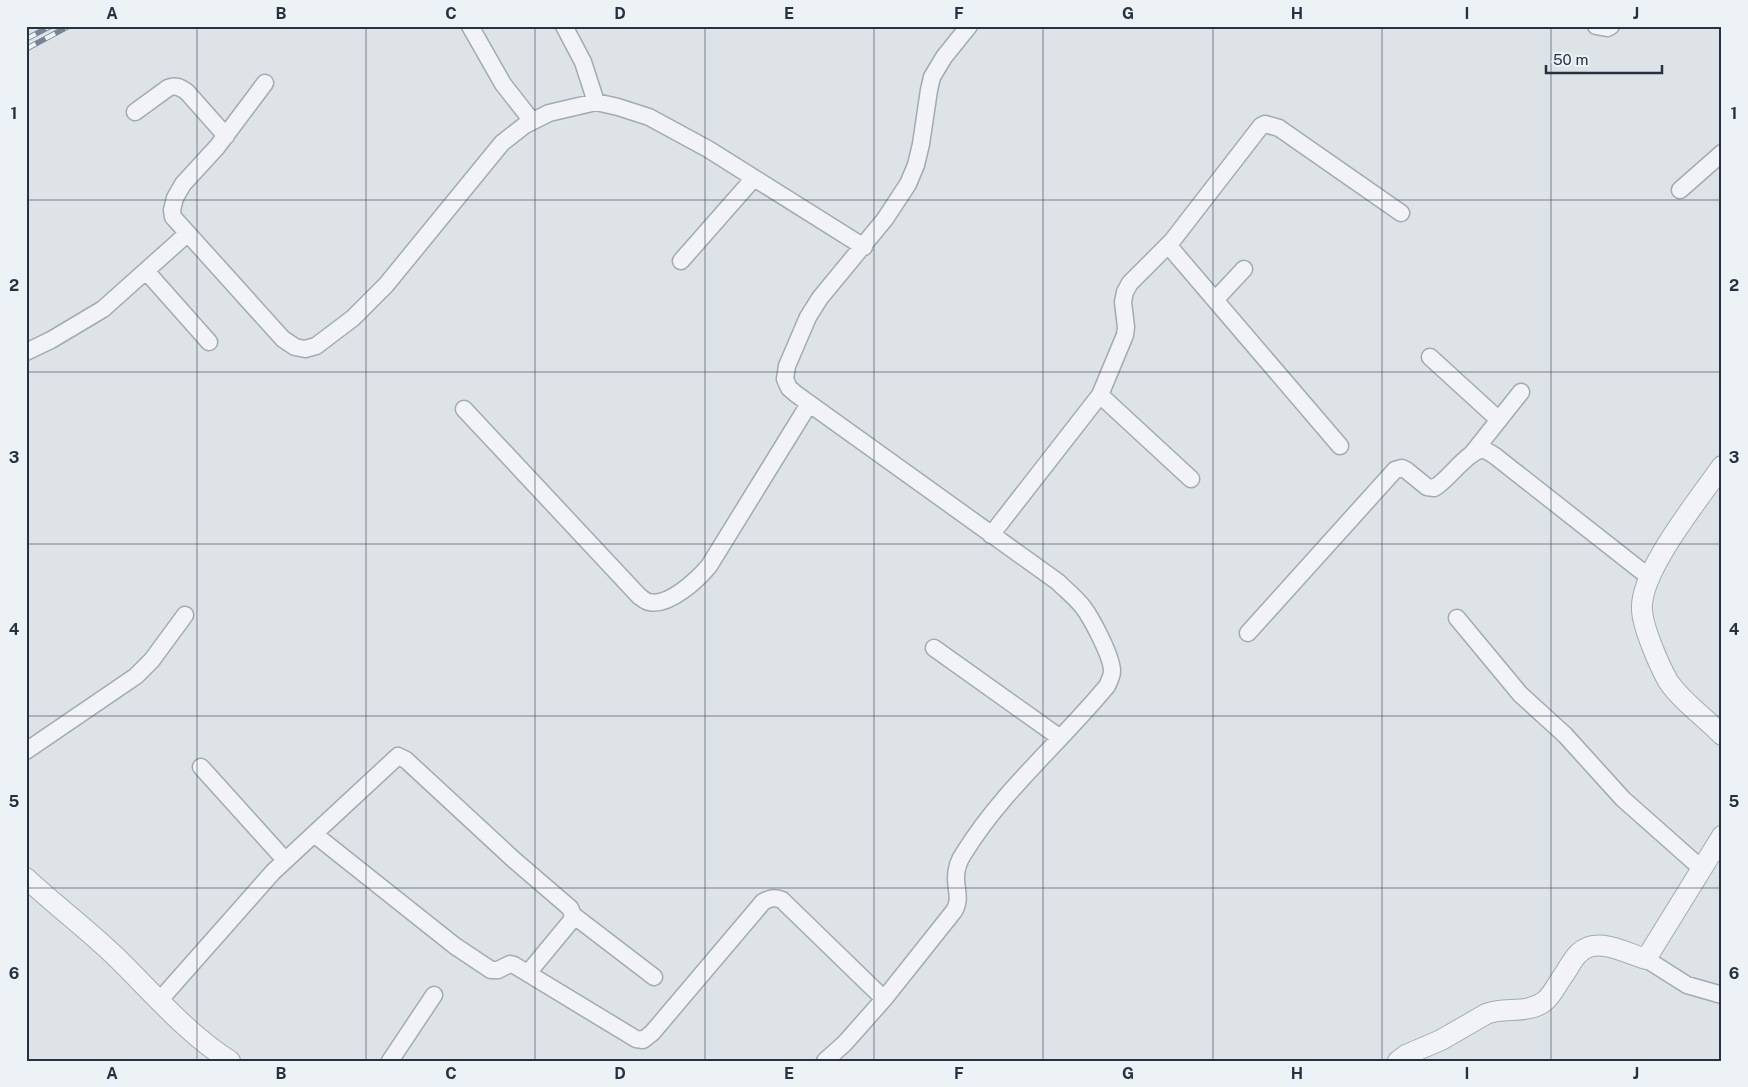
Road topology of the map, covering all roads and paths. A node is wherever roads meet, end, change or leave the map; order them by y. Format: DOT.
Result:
graph roads {
  1 [pos="470,26"];
  2 [pos="564,26"];
  3 [pos="969,26"];
  4 [pos="1596,26"];
  5 [pos="1611,26"];
  6 [pos="265,83"];
  7 [pos="596,102"];
  8 [pos="135,112"];
  9 [pos="532,121"];
  10 [pos="226,136"];
  11 [pos="1722,153"];
  12 [pos="754,178"];
  13 [pos="1680,190"];
  14 [pos="1401,213"];
  15 [pos="187,234"];
  16 [pos="1168,245"];
  17 [pos="864,247"];
  18 [pos="681,261"];
  19 [pos="1244,269"];
  20 [pos="146,271"];
  21 [pos="1215,300"];
  22 [pos="209,342"];
  23 [pos="26,352"];
  24 [pos="1430,357"];
  25 [pos="1521,392"];
  26 [pos="1100,395"];
  27 [pos="810,404"];
  28 [pos="464,409"];
  29 [pos="1499,420"];
  30 [pos="1340,446"];
  31 [pos="1471,455"];
  32 [pos="1722,466"];
  33 [pos="1191,479"];
  34 [pos="991,535"];
  35 [pos="1649,577"];
  36 [pos="185,615"];
  37 [pos="1457,618"];
  38 [pos="1248,633"];
  39 [pos="934,648"];
  40 [pos="1722,735"];
  41 [pos="1059,738"];
  42 [pos="26,751"];
  43 [pos="201,767"];
  44 [pos="314,834"];
  45 [pos="1722,836"];
  46 [pos="285,860"];
  47 [pos="1702,868"];
  48 [pos="26,878"];
  49 [pos="573,915"];
  50 [pos="1646,960"];
  51 [pos="528,974"];
  52 [pos="654,977"];
  53 [pos="434,995"];
  54 [pos="1722,995"];
  55 [pos="884,999"];
  56 [pos="159,1001"];
  57 [pos="230,1061"];
  58 [pos="390,1061"];
  59 [pos="825,1061"];
  60 [pos="1398,1061"];
  1 -- 9 [label="street"];
  2 -- 7 [label="street"];
  3 -- 17 [label="street"];
  4 -- 5 [label="street"];
  6 -- 10 [label="street"];
  7 -- 9 [label="street"];
  7 -- 12 [label="street"];
  8 -- 10 [label="street"];
  9 -- 15 [label="street"];
  10 -- 15 [label="street"];
  11 -- 13 [label="street"];
  12 -- 17 [label="street"];
  12 -- 18 [label="street"];
  14 -- 16 [label="street"];
  15 -- 20 [label="street"];
  16 -- 21 [label="street"];
  16 -- 26 [label="street"];
  17 -- 27 [label="street"];
  19 -- 21 [label="street"];
  20 -- 22 [label="street"];
  20 -- 23 [label="street"];
  21 -- 30 [label="street"];
  24 -- 29 [label="street"];
  25 -- 29 [label="street"];
  26 -- 33 [label="street"];
  26 -- 34 [label="street"];
  27 -- 28 [label="street"];
  27 -- 34 [label="street"];
  29 -- 31 [label="street"];
  31 -- 35 [label="street"];
  31 -- 38 [label="street"];
  32 -- 35 [label="street"];
  34 -- 41 [label="street"];
  35 -- 40 [label="street"];
  36 -- 42 [label="street"];
  37 -- 47 [label="street"];
  39 -- 41 [label="street"];
  41 -- 55 [label="street"];
  43 -- 46 [label="street"];
  44 -- 46 [label="street"];
  44 -- 49 [label="street"];
  44 -- 51 [label="street"];
  45 -- 47 [label="street"];
  46 -- 56 [label="street"];
  47 -- 50 [label="street"];
  48 -- 56 [label="street"];
  49 -- 51 [label="street"];
  49 -- 52 [label="street"];
  50 -- 54 [label="street"];
  50 -- 60 [label="street"];
  51 -- 55 [label="street"];
  53 -- 58 [label="street"];
  55 -- 59 [label="street"];
  56 -- 57 [label="street"];
}
